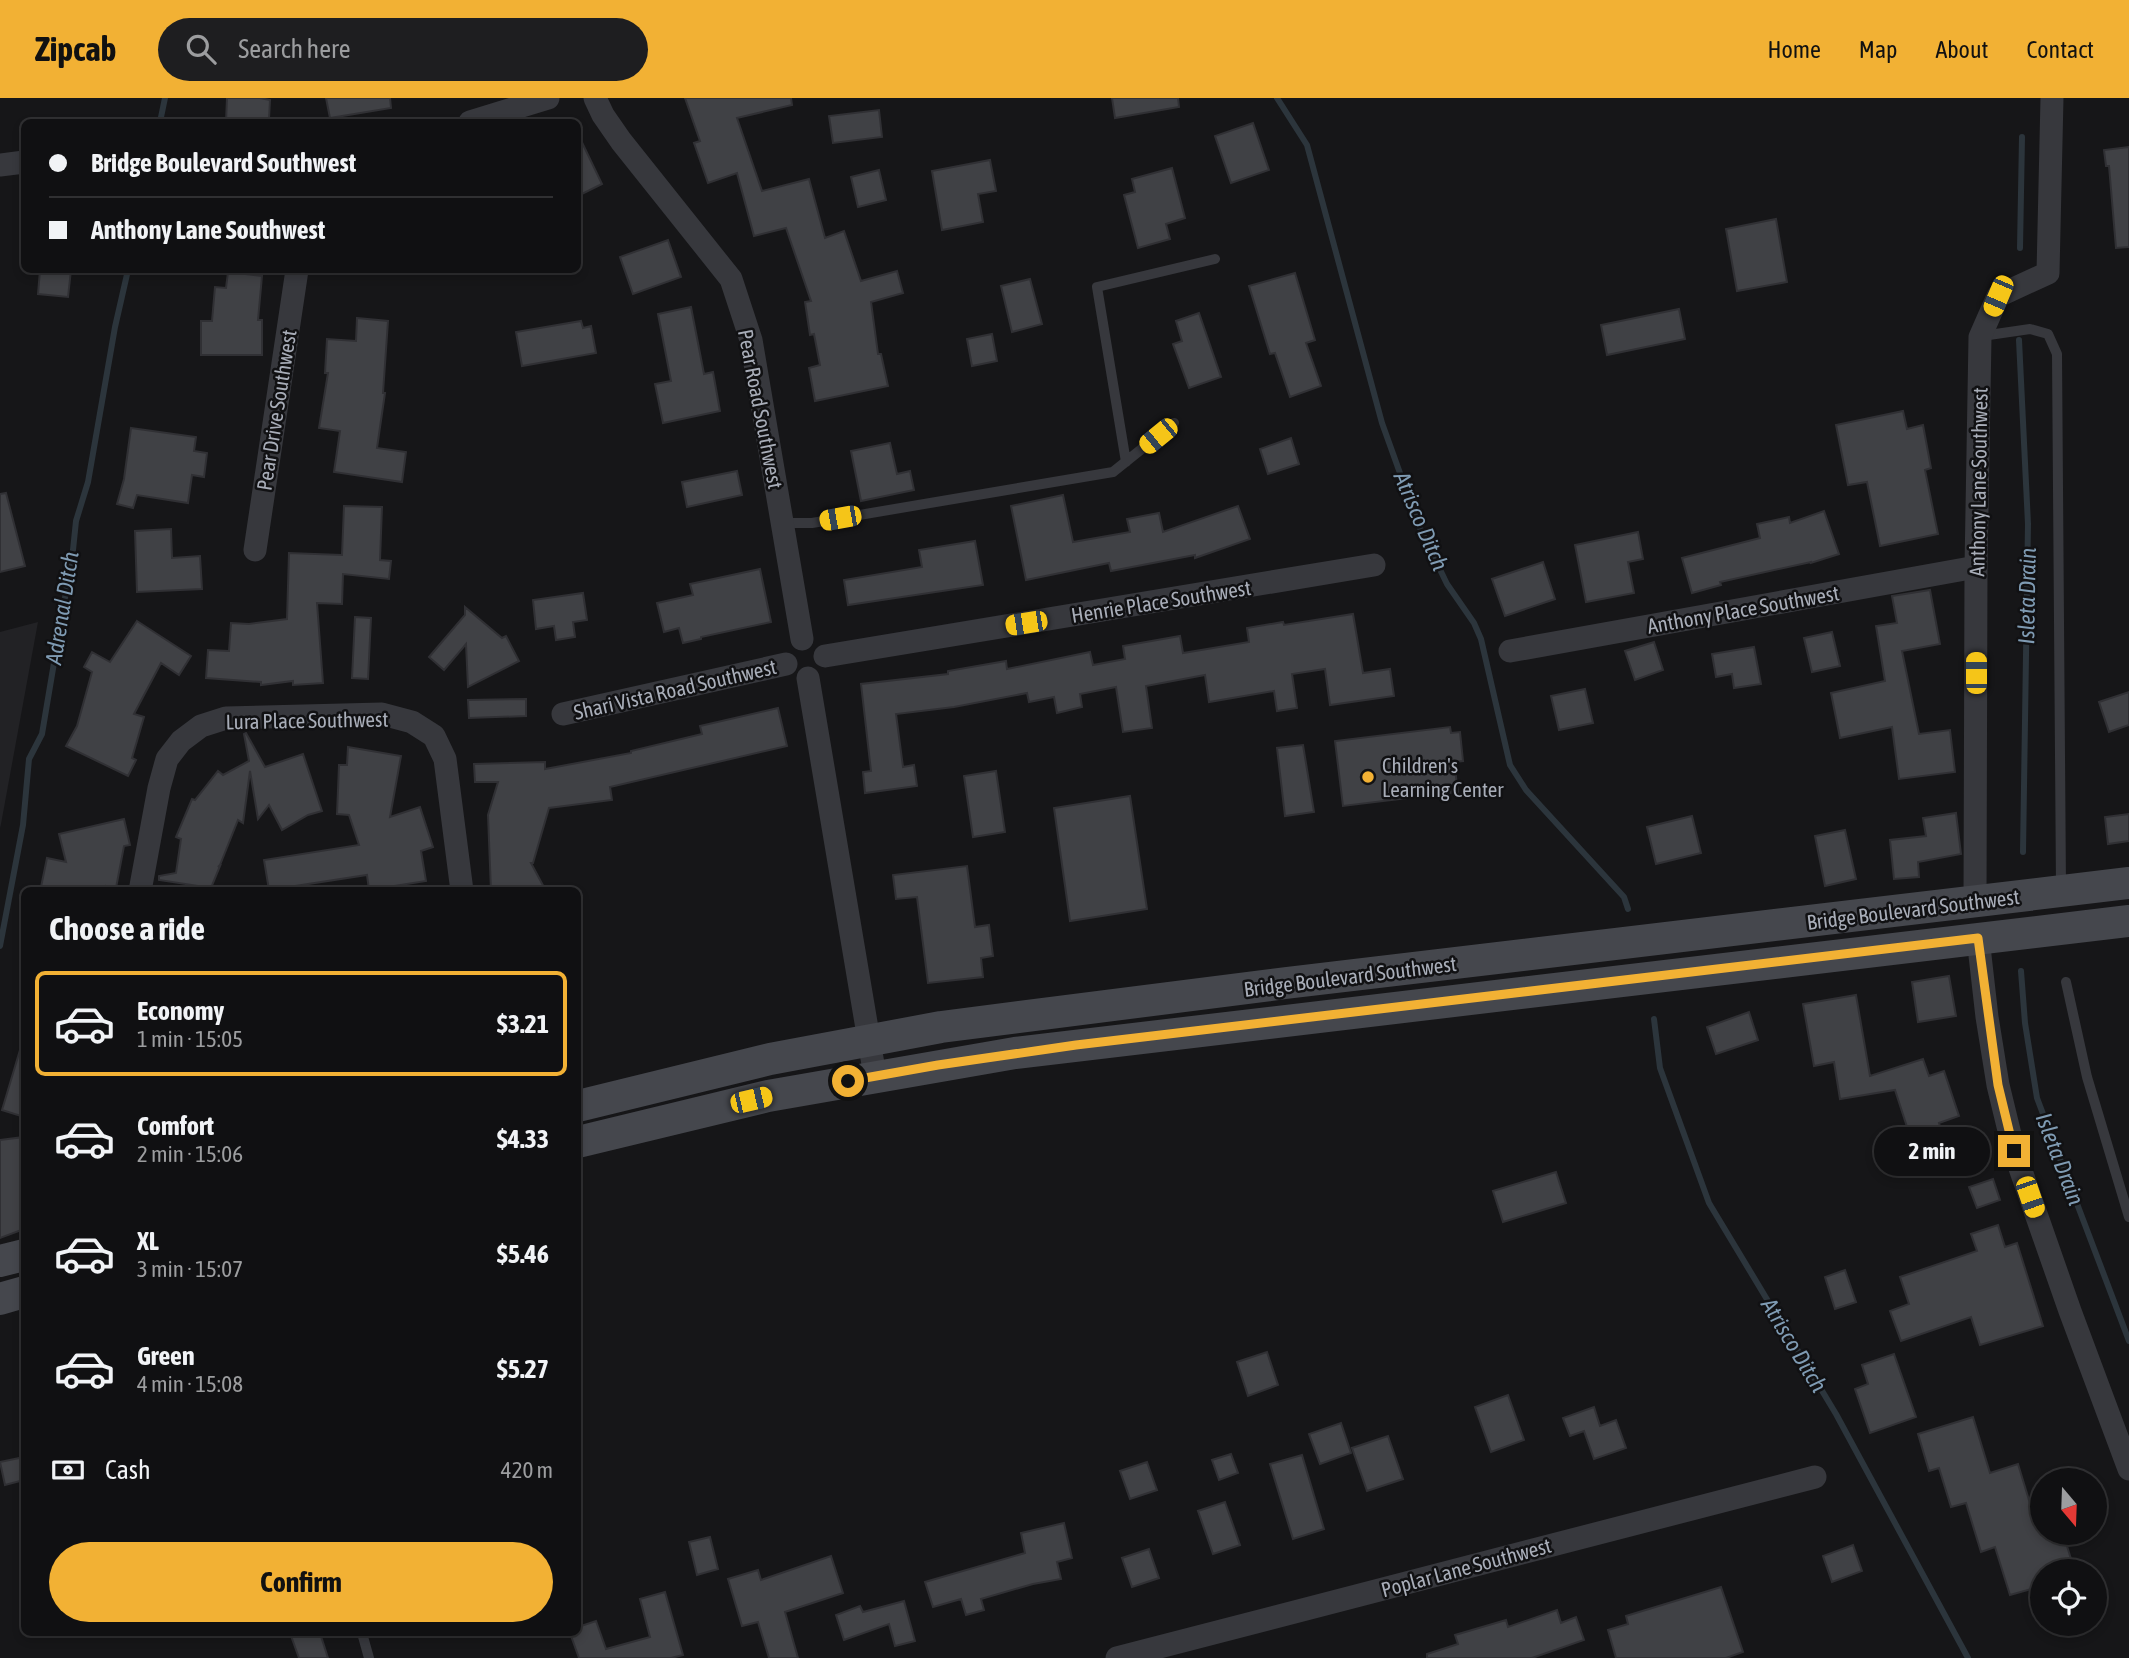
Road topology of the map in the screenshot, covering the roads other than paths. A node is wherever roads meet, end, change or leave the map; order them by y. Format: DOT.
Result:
graph roads {
  1 [pos="548,98"];
  2 [pos="595,98"];
  3 [pos="2052,98"];
  4 [pos="480,119"];
  5 [pos="21,162"];
  6 [pos="0,165"];
  7 [pos="1215,259"];
  8 [pos="297,273"];
  9 [pos="1980,337"];
  10 [pos="1174,423"];
  11 [pos="1126,461"];
  12 [pos="782,523"];
  13 [pos="254,551"];
  14 [pos="1374,565"];
  15 [pos="1976,567"];
  16 [pos="802,639"];
  17 [pos="1510,651"];
  18 [pos="825,656"];
  19 [pos="786,664"];
  20 [pos="808,678"];
  21 [pos="563,714"];
  22 [pos="2129,883"];
  23 [pos="141,887"];
  24 [pos="461,887"];
  25 [pos="2061,891"];
  26 [pos="1975,902"];
  27 [pos="2129,920"];
  28 [pos="1978,938"];
  29 [pos="2066,982"];
  30 [pos="869,1040"];
  31 [pos="875,1076"];
  32 [pos="581,1105"];
  33 [pos="581,1141"];
  34 [pos="2129,1217"];
  35 [pos="21,1256"];
  36 [pos="0,1261"];
  37 [pos="21,1293"];
  38 [pos="0,1299"];
  39 [pos="2129,1469"];
  40 [pos="1815,1477"];
  41 [pos="363,1636"];
  42 [pos="369,1658"];
  43 [pos="1116,1658"];
  1 -- 4 [label="street"];
  2 -- 12 [label="street, Pear Road Southwest"];
  3 -- 9 [label="street, Anthony Lane Southwest"];
  5 -- 6 [label="street"];
  7 -- 11 [label="lane"];
  8 -- 13 [label="street, Pear Drive Southwest"];
  9 -- 15 [label="street, Anthony Lane Southwest"];
  9 -- 25 [label="lane"];
  10 -- 11 [label="lane"];
  11 -- 12 [label="lane"];
  12 -- 16 [label="street, Pear Road Southwest"];
  14 -- 18 [label="street, Henrie Place Southwest"];
  15 -- 17 [label="street, Anthony Place Southwest"];
  15 -- 26 [label="street, Anthony Lane Southwest"];
  16 -- 18 [label="street"];
  16 -- 19 [label="street"];
  18 -- 20 [label="street"];
  19 -- 20 [label="street"];
  19 -- 21 [label="street, Shari Vista Road Southwest"];
  20 -- 30 [label="street"];
  22 -- 25 [label="main road, Bridge Boulevard Southwest"];
  23 -- 24 [label="street, Lura Place Southwest"];
  25 -- 26 [label="main road, Bridge Boulevard Southwest"];
  26 -- 30 [label="main road, Bridge Boulevard Southwest"];
  27 -- 28 [label="main road, Bridge Boulevard Southwest"];
  28 -- 31 [label="main road, Bridge Boulevard Southwest"];
  28 -- 39 [label="street"];
  29 -- 34 [label="lane"];
  30 -- 31 [label="street"];
  30 -- 32 [label="main road, Bridge Boulevard Southwest"];
  31 -- 33 [label="main road, Bridge Boulevard Southwest"];
  35 -- 36 [label="main road"];
  37 -- 38 [label="main road"];
  40 -- 43 [label="street, Poplar Lane Southwest"];
  41 -- 42 [label="lane"];
}
